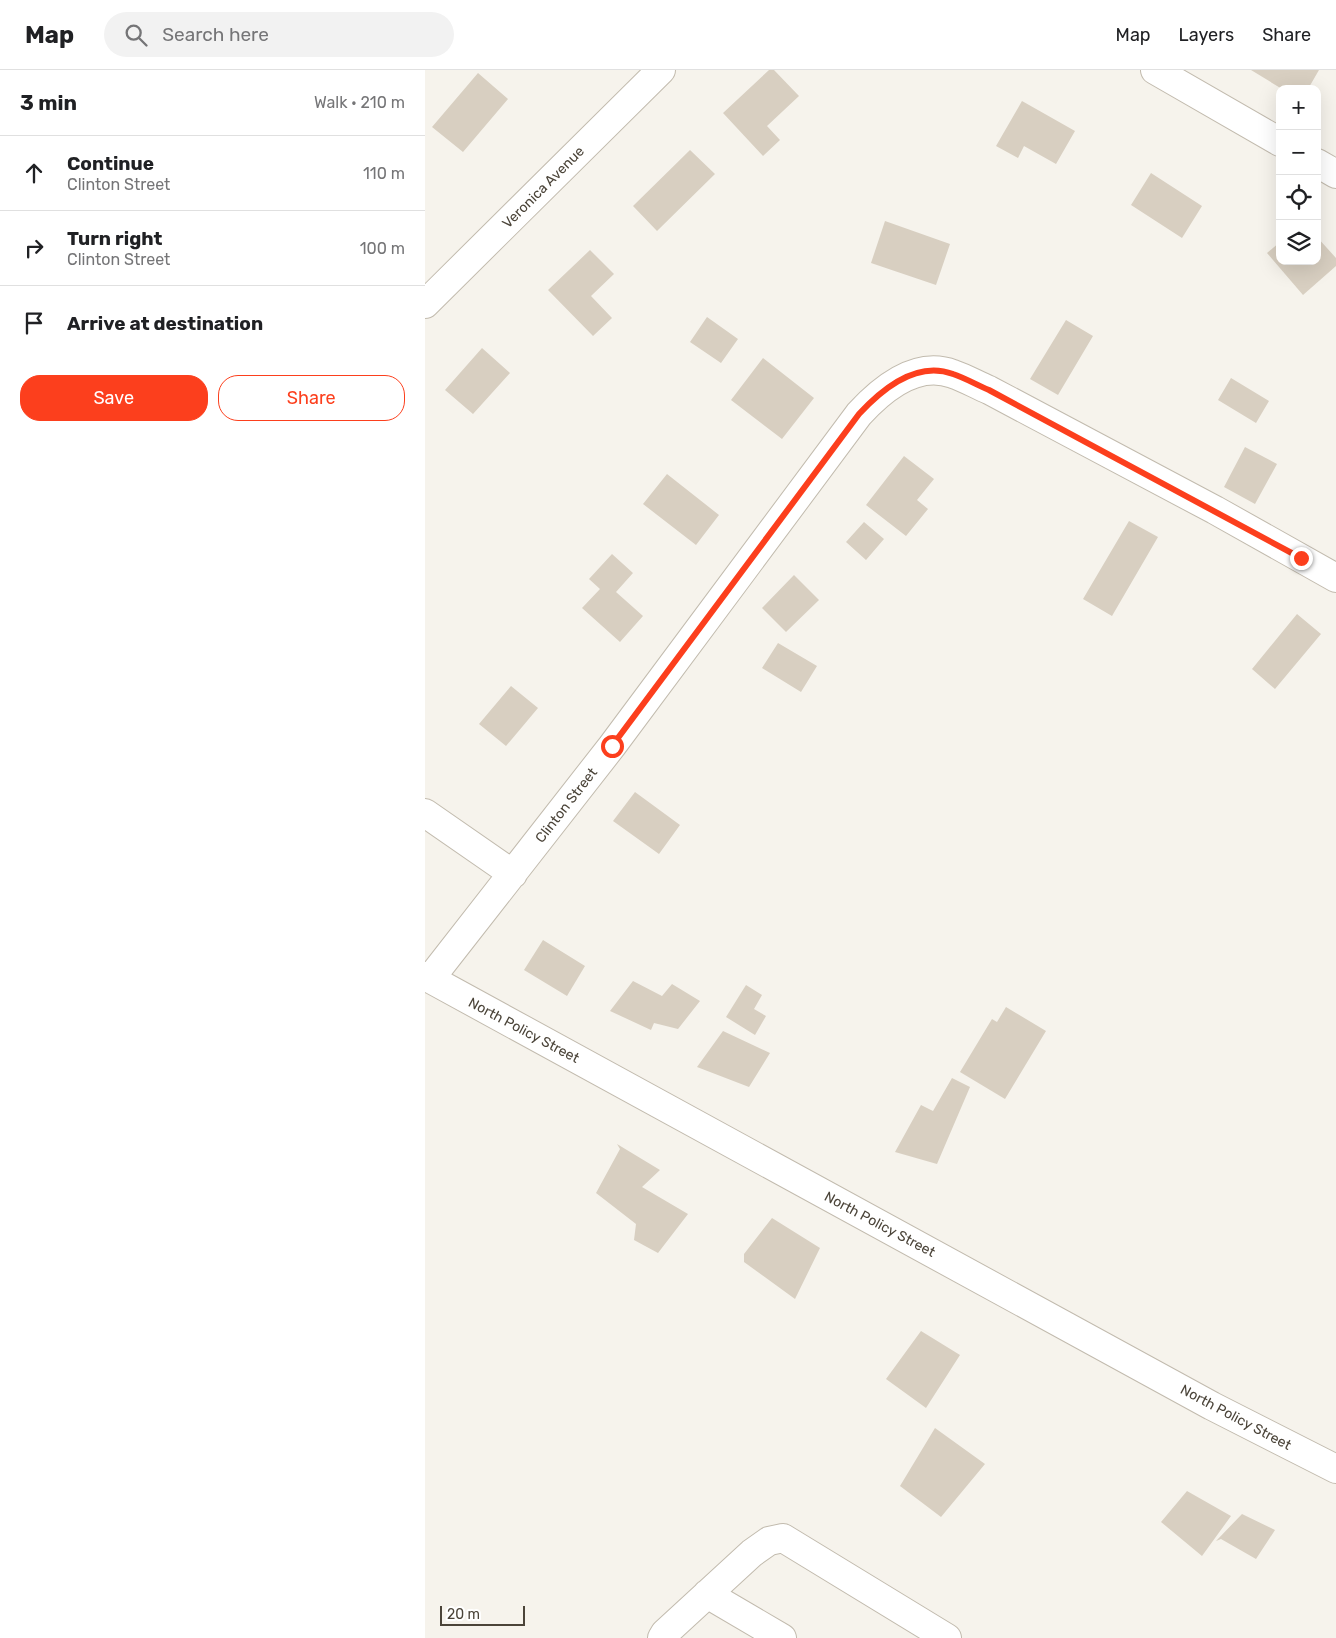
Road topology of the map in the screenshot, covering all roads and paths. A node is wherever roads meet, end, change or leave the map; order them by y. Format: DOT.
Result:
graph roads {
  1 [pos="661,70"];
  2 [pos="1155,70"];
  3 [pos="1276,140"];
  4 [pos="1321,165"];
  5 [pos="1336,174"];
  6 [pos="425,304"];
  7 [pos="1336,578"];
  8 [pos="425,813"];
  9 [pos="513,874"];
  10 [pos="428,977"];
  11 [pos="1336,1469"];
  12 [pos="707,1594"];
  13 [pos="662,1638"];
  14 [pos="782,1638"];
  15 [pos="947,1638"];
  1 -- 6 [label="street, Veronica Avenue"];
  2 -- 3 [label="street"];
  4 -- 5 [label="street"];
  7 -- 9 [label="street, Clinton Street"];
  8 -- 9 [label="street"];
  9 -- 10 [label="street, Clinton Street"];
  10 -- 11 [label="street, North Policy Street"];
  12 -- 13 [label="street"];
  12 -- 14 [label="street"];
  12 -- 15 [label="street"];
}
